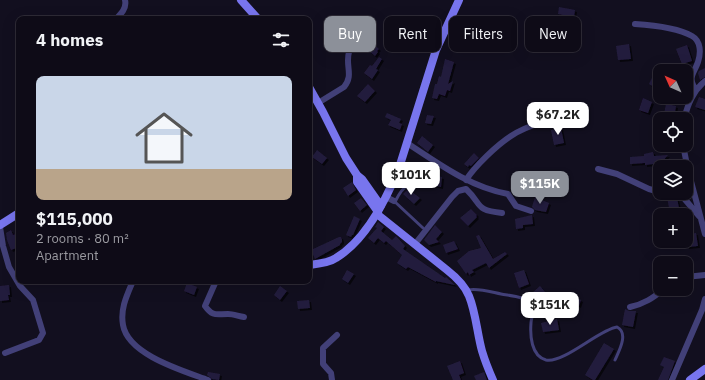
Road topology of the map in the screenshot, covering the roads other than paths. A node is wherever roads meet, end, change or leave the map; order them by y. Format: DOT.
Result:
graph roads {
  1 [pos="125,0"];
  2 [pos="241,0"];
  3 [pos="459,0"];
  4 [pos="118,16"];
  5 [pos="255,16"];
  6 [pos="635,24"];
  7 [pos="349,52"];
  8 [pos="705,81"];
  9 [pos="696,90"];
  10 [pos="312,92"];
  11 [pos="318,103"];
  12 [pos="685,112"];
  13 [pos="540,123"];
  14 [pos="407,143"];
  15 [pos="685,152"];
  16 [pos="598,170"];
  17 [pos="357,175"];
  18 [pos="466,180"];
  19 [pos="413,190"];
  20 [pos="653,190"];
  21 [pos="372,193"];
  22 [pos="390,199"];
  23 [pos="685,200"];
  24 [pos="379,211"];
  25 [pos="531,211"];
  26 [pos="502,213"];
  27 [pos="16,215"];
  28 [pos="700,218"];
  29 [pos="0,226"];
  30 [pos="423,228"];
  31 [pos="705,234"];
  32 [pos="415,244"];
  33 [pos="312,264"];
  34 [pos="705,275"];
  35 [pos="693,276"];
  36 [pos="16,279"];
  37 [pos="19,284"];
  38 [pos="132,284"];
  39 [pos="215,284"];
  40 [pos="466,291"];
  41 [pos="656,296"];
  42 [pos="705,299"];
  43 [pos="630,307"];
  44 [pos="244,317"];
  45 [pos="337,335"];
  46 [pos="5,353"];
  47 [pos="615,360"];
  48 [pos="705,369"];
  49 [pos="208,380"];
  50 [pos="332,380"];
  51 [pos="493,380"];
  52 [pos="672,380"];
  53 [pos="690,380"];
  1 -- 4 [label="street"];
  2 -- 5 [label="street"];
  3 -- 14 [label="street"];
  6 -- 9 [label="street"];
  7 -- 11 [label="street"];
  8 -- 9 [label="street"];
  9 -- 12 [label="street"];
  10 -- 11 [label="street"];
  11 -- 17 [label="street"];
  13 -- 18 [label="street"];
  14 -- 18 [label="street"];
  14 -- 22 [label="street"];
  15 -- 28 [label="street"];
  16 -- 20 [label="street"];
  17 -- 21 [label="street"];
  17 -- 24 [label="street"];
  18 -- 25 [label="street"];
  19 -- 22 [label="lane"];
  21 -- 22 [label="street"];
  21 -- 24 [label="street"];
  22 -- 24 [label="street"];
  22 -- 30 [label="lane"];
  23 -- 28 [label="street"];
  24 -- 32 [label="street"];
  24 -- 33 [label="street"];
  26 -- 32 [label="street"];
  27 -- 29 [label="street"];
  28 -- 31 [label="street"];
  29 -- 36 [label="street"];
  32 -- 40 [label="street"];
  34 -- 35 [label="street"];
  37 -- 46 [label="street"];
  38 -- 49 [label="street"];
  39 -- 44 [label="street"];
  40 -- 47 [label="lane"];
  40 -- 51 [label="street"];
  41 -- 43 [label="street"];
  42 -- 52 [label="street"];
  45 -- 50 [label="street"];
  48 -- 53 [label="street"];
}
